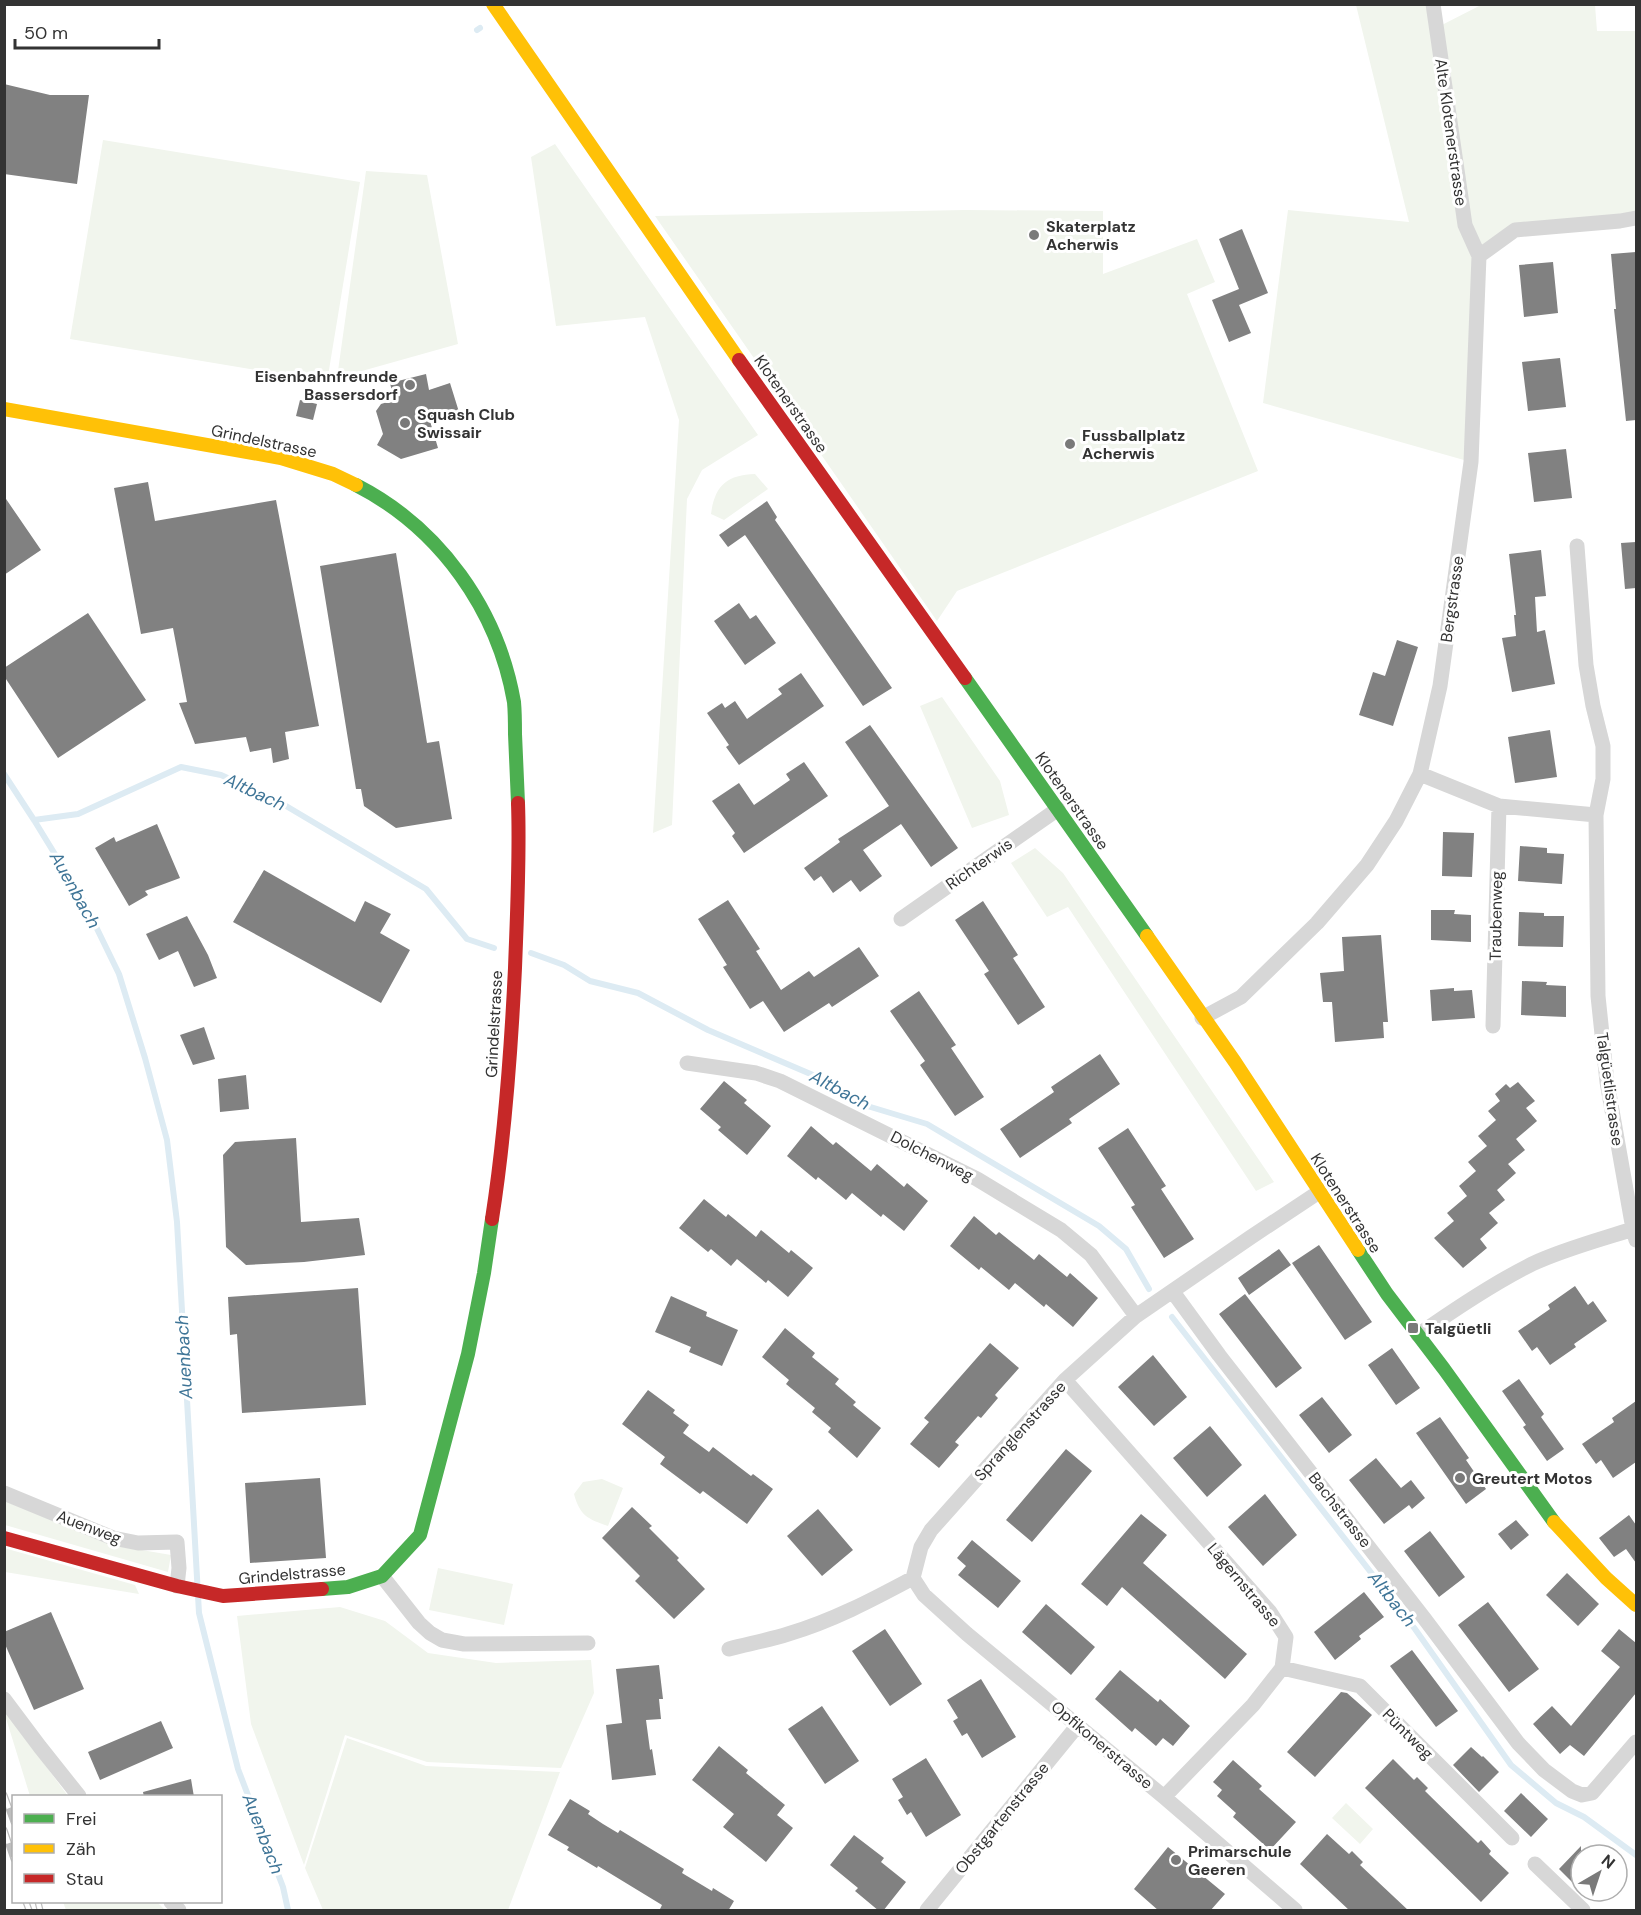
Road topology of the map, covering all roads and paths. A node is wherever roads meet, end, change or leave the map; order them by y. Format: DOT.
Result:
graph roads {
  1 [pos="494,4"];
  2 [pos="1432,4"];
  3 [pos="1636,218"];
  4 [pos="1479,256"];
  5 [pos="4,409"];
  6 [pos="1577,546"];
  7 [pos="1420,774"];
  8 [pos="1499,806"];
  9 [pos="1058,809"];
  10 [pos="1596,815"];
  11 [pos="901,919"];
  12 [pos="1202,1018"];
  13 [pos="1493,1026"];
  14 [pos="687,1063"];
  15 [pos="1319,1192"];
  16 [pos="1635,1234"];
  17 [pos="1173,1292"];
  18 [pos="1136,1316"];
  19 [pos="1418,1335"];
  20 [pos="1065,1380"];
  21 [pos="4,1493"];
  22 [pos="4,1538"];
  23 [pos="382,1576"];
  24 [pos="913,1578"];
  25 [pos="184,1588"];
  26 [pos="1636,1605"];
  27 [pos="588,1644"];
  28 [pos="729,1649"];
  29 [pos="1282,1668"];
  30 [pos="4,1699"];
  31 [pos="1078,1725"];
  32 [pos="1636,1742"];
  33 [pos="78,1795"];
  34 [pos="1164,1797"];
  35 [pos="1512,1838"];
  36 [pos="1535,1864"];
  37 [pos="927,1911"];
  38 [pos="1294,1911"];
  39 [pos="1583,1911"];
  1 -- 9 [label="main road, Klotenerstrasse"];
  2 -- 4 [label="street, Alte Klotenerstrasse"];
  3 -- 4 [label="street"];
  4 -- 7 [label="street, Bergstrasse"];
  5 -- 23 [label="main road, Grindelstrasse"];
  6 -- 10 [label="street, Talgüetlistrasse"];
  7 -- 8 [label="street"];
  7 -- 12 [label="street, Bergstrasse"];
  8 -- 10 [label="street"];
  8 -- 13 [label="street, Traubenweg"];
  9 -- 11 [label="street, Richterwis"];
  9 -- 12 [label="main road, Klotenerstrasse"];
  10 -- 16 [label="street, Talgüetlistrasse"];
  12 -- 15 [label="main road, Klotenerstrasse"];
  14 -- 18 [label="street, Dolchenweg"];
  15 -- 17 [label="street, Spranglenstrasse"];
  15 -- 19 [label="main road, Klotenerstrasse"];
  16 -- 19 [label="street, Talgüetlistrasse"];
  17 -- 18 [label="street, Spranglenstrasse"];
  17 -- 32 [label="street, Bachstrasse"];
  18 -- 20 [label="street, Spranglenstrasse"];
  19 -- 26 [label="main road, Klotenerstrasse"];
  20 -- 24 [label="street, Spranglenstrasse"];
  20 -- 29 [label="street, Lägernstrasse"];
  21 -- 25 [label="street, Auenweg"];
  22 -- 25 [label="main road, Grindelstrasse"];
  23 -- 25 [label="main road, Grindelstrasse"];
  23 -- 27 [label="street"];
  24 -- 28 [label="street"];
  24 -- 31 [label="street, Opfikonerstrasse"];
  29 -- 34 [label="street"];
  29 -- 35 [label="street, Püntweg"];
  30 -- 33 [label="street"];
  31 -- 34 [label="street, Opfikonerstrasse"];
  31 -- 37 [label="street, Obstgartenstrasse"];
  34 -- 38 [label="street, Opfikonerstrasse"];
  36 -- 39 [label="street"];
}
